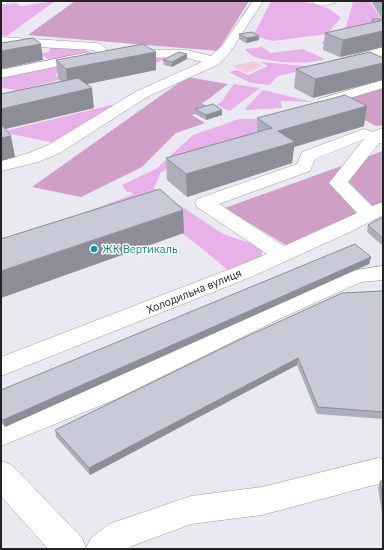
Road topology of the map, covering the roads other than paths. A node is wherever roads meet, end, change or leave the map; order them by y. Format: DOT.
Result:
graph roads {
  1 [pos="5,1"];
  2 [pos="258,1"];
  3 [pos="316,1"];
  4 [pos="331,1"];
  5 [pos="1,2"];
  6 [pos="1,41"];
  7 [pos="383,51"];
  8 [pos="94,55"];
  9 [pos="214,61"];
  10 [pos="335,64"];
  11 [pos="1,74"];
  12 [pos="383,84"];
  13 [pos="324,102"];
  14 [pos="380,136"];
  15 [pos="1,166"];
  16 [pos="376,212"];
  17 [pos="283,255"];
  18 [pos="383,273"];
  19 [pos="1,367"];
  20 [pos="1,434"];
  21 [pos="383,472"];
  22 [pos="1,474"];
  23 [pos="70,549"];
  24 [pos="103,549"];
  1 -- 5 [label="street"];
  2 -- 9 [label="street"];
  3 -- 4 [label="street"];
  6 -- 8 [label="street"];
  7 -- 10 [label="street"];
  8 -- 9 [label="street"];
  8 -- 11 [label="street"];
  9 -- 15 [label="street"];
  12 -- 13 [label="street"];
  14 -- 16 [label="street"];
  14 -- 17 [label="street"];
  16 -- 17 [label="street, Холодильна вулиця"];
  17 -- 19 [label="street, Холодильна вулиця"];
  18 -- 20 [label="street"];
  21 -- 24 [label="street"];
  22 -- 23 [label="street"];
}
